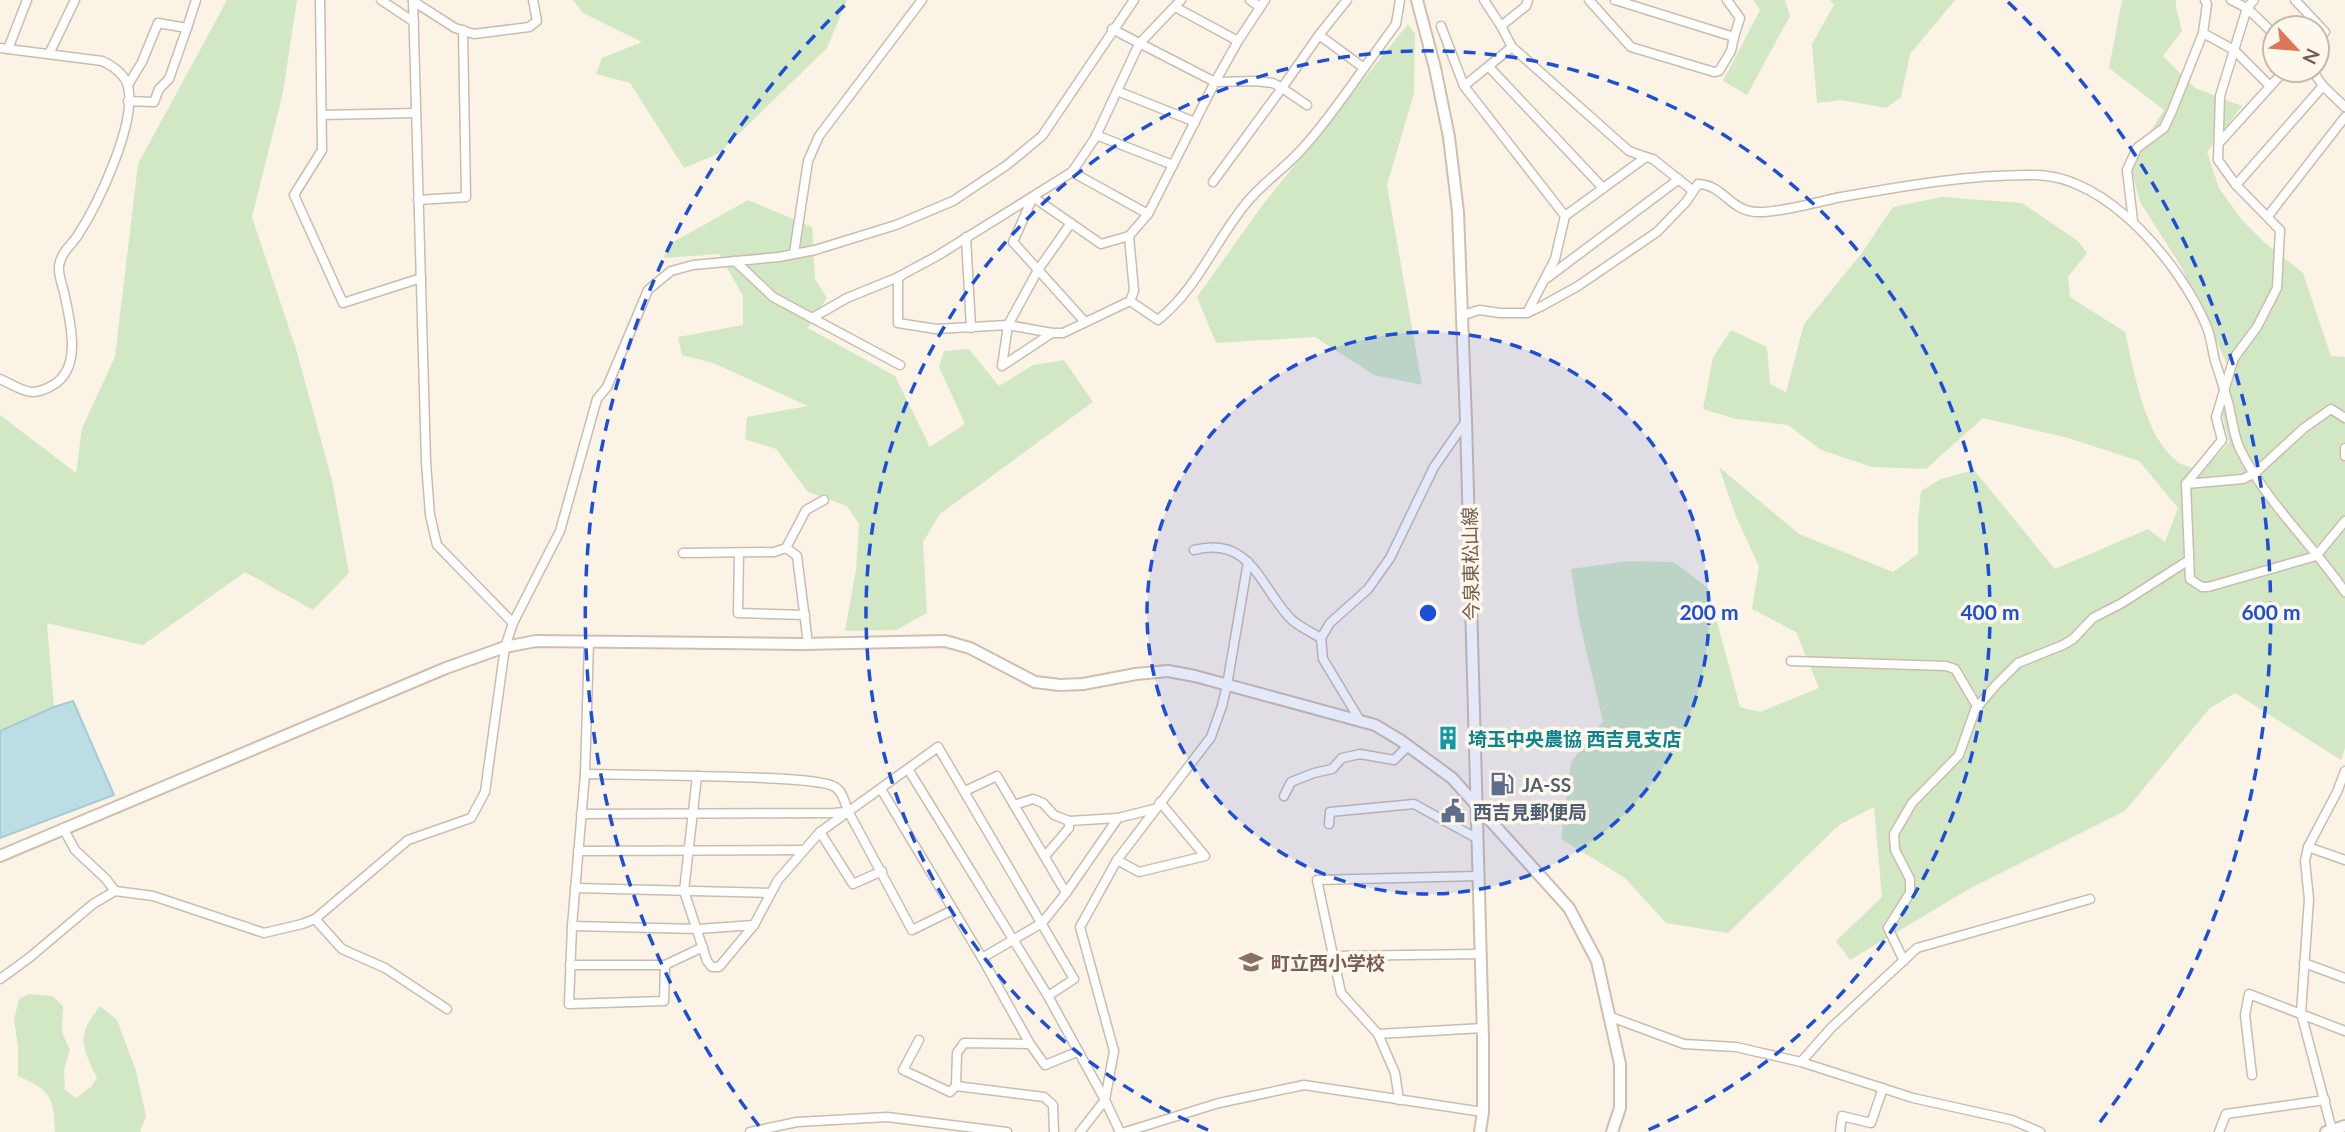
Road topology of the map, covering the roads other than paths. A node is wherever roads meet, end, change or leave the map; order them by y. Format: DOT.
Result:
graph roads {
  1 [pos="27,0"];
  2 [pos="75,0"];
  3 [pos="185,0"];
  4 [pos="320,0"];
  5 [pos="381,0"];
  6 [pos="413,0"];
  7 [pos="533,0"];
  8 [pos="922,0"];
  9 [pos="1134,0"];
  10 [pos="1251,0"];
  11 [pos="1348,0"];
  12 [pos="1400,0"];
  13 [pos="1417,0"];
  14 [pos="1484,0"];
  15 [pos="1528,0"];
  16 [pos="1588,0"];
  17 [pos="1615,0"];
  18 [pos="1727,0"];
  19 [pos="2205,0"];
  20 [pos="2231,0"];
  21 [pos="2254,0"];
  22 [pos="2295,0"];
  23 [pos="195,2"];
  24 [pos="1178,3"];
  25 [pos="1263,4"];
  26 [pos="2247,8"];
  27 [pos="2308,14"];
  28 [pos="414,22"];
  29 [pos="2261,22"];
  30 [pos="1441,26"];
  31 [pos="1502,26"];
  32 [pos="187,28"];
  33 [pos="1112,29"];
  34 [pos="463,30"];
  35 [pos="2203,33"];
  36 [pos="1318,35"];
  37 [pos="1734,37"];
  38 [pos="1238,41"];
  39 [pos="1139,44"];
  40 [pos="1512,47"];
  41 [pos="4,49"];
  42 [pos="2234,50"];
  43 [pos="49,54"];
  44 [pos="1489,67"];
  45 [pos="1364,68"];
  46 [pos="1215,82"];
  47 [pos="128,85"];
  48 [pos="1464,86"];
  49 [pos="2270,86"];
  50 [pos="2323,86"];
  51 [pos="1282,88"];
  52 [pos="1116,91"];
  53 [pos="128,101"];
  54 [pos="1307,105"];
  55 [pos="2345,107"];
  56 [pos="416,113"];
  57 [pos="322,115"];
  58 [pos="2345,117"];
  59 [pos="1195,122"];
  60 [pos="1096,135"];
  61 [pos="2218,144"];
  62 [pos="1646,157"];
  63 [pos="1173,165"];
  64 [pos="1072,172"];
  65 [pos="1679,179"];
  66 [pos="1213,182"];
  67 [pos="2236,185"];
  68 [pos="1603,188"];
  69 [pos="1692,190"];
  70 [pos="1034,197"];
  71 [pos="418,200"];
  72 [pos="1148,214"];
  73 [pos="1564,216"];
  74 [pos="2268,216"];
  75 [pos="2133,221"];
  76 [pos="1071,223"];
  77 [pos="1129,236"];
  78 [pos="966,237"];
  79 [pos="794,253"];
  80 [pos="735,261"];
  81 [pos="1038,270"];
  82 [pos="901,276"];
  83 [pos="421,278"];
  84 [pos="1544,280"];
  85 [pos="1130,301"];
  86 [pos="1527,313"];
  87 [pos="1461,316"];
  88 [pos="812,318"];
  89 [pos="1085,322"];
  90 [pos="1009,325"];
  91 [pos="971,328"];
  92 [pos="1052,333"];
  93 [pos="900,365"];
  94 [pos="0,379"];
  95 [pos="2225,390"];
  96 [pos="2345,418"];
  97 [pos="1466,421"];
  98 [pos="2345,448"];
  99 [pos="2345,456"];
  100 [pos="2255,473"];
  101 [pos="2186,484"];
  102 [pos="824,500"];
  103 [pos="2345,521"];
  104 [pos="786,548"];
  105 [pos="1194,550"];
  106 [pos="739,553"];
  107 [pos="683,554"];
  108 [pos="2316,556"];
  109 [pos="2189,560"];
  110 [pos="1248,562"];
  111 [pos="2341,580"];
  112 [pos="2345,593"];
  113 [pos="805,615"];
  114 [pos="513,623"];
  115 [pos="1321,638"];
  116 [pos="589,641"];
  117 [pos="808,644"];
  118 [pos="505,647"];
  119 [pos="1791,661"];
  120 [pos="1227,685"];
  121 [pos="1978,708"];
  122 [pos="1361,722"];
  123 [pos="1408,746"];
  124 [pos="908,769"];
  125 [pos="2345,771"];
  126 [pos="585,774"];
  127 [pos="697,775"];
  128 [pos="881,789"];
  129 [pos="965,791"];
  130 [pos="1284,796"];
  131 [pos="1475,802"];
  132 [pos="1014,805"];
  133 [pos="1157,805"];
  134 [pos="848,811"];
  135 [pos="693,813"];
  136 [pos="581,814"];
  137 [pos="1118,818"];
  138 [pos="1069,821"];
  139 [pos="1329,824"];
  140 [pos="63,828"];
  141 [pos="820,832"];
  142 [pos="1476,838"];
  143 [pos="2308,847"];
  144 [pos="804,850"];
  145 [pos="578,851"];
  146 [pos="688,851"];
  147 [pos="1046,855"];
  148 [pos="0,856"];
  149 [pos="1117,860"];
  150 [pos="2345,860"];
  151 [pos="882,871"];
  152 [pos="1478,876"];
  153 [pos="575,888"];
  154 [pos="115,891"];
  155 [pos="684,891"];
  156 [pos="771,893"];
  157 [pos="1066,893"];
  158 [pos="2090,900"];
  159 [pos="953,910"];
  160 [pos="315,919"];
  161 [pos="1042,923"];
  162 [pos="754,925"];
  163 [pos="572,926"];
  164 [pos="698,929"];
  165 [pos="1012,940"];
  166 [pos="703,947"];
  167 [pos="1480,954"];
  168 [pos="1334,956"];
  169 [pos="982,958"];
  170 [pos="1904,961"];
  171 [pos="2304,963"];
  172 [pos="570,965"];
  173 [pos="665,965"];
  174 [pos="2345,978"];
  175 [pos="0,979"];
  176 [pos="1048,996"];
  177 [pos="447,1009"];
  178 [pos="2301,1013"];
  179 [pos="1611,1017"];
  180 [pos="1483,1028"];
  181 [pos="2345,1031"];
  182 [pos="1378,1034"];
  183 [pos="919,1040"];
  184 [pos="1030,1044"];
  185 [pos="1077,1052"];
  186 [pos="1801,1062"];
  187 [pos="2252,1075"];
  188 [pos="956,1086"];
  189 [pos="1883,1088"];
  190 [pos="1105,1100"];
  191 [pos="1399,1100"];
  192 [pos="2325,1100"];
  193 [pos="1483,1112"];
  194 [pos="2345,1126"];
  195 [pos="2329,1131"];
  196 [pos="750,1132"];
  197 [pos="1007,1132"];
  198 [pos="1054,1132"];
  199 [pos="1080,1132"];
  200 [pos="1123,1132"];
  201 [pos="1480,1132"];
  202 [pos="1612,1132"];
  203 [pos="1840,1132"];
  204 [pos="2040,1132"];
  205 [pos="2219,1132"];
  1 -- 41 [label="street"];
  2 -- 43 [label="street"];
  3 -- 23 [label="street"];
  4 -- 57 [label="street"];
  5 -- 28 [label="street"];
  6 -- 28 [label="street"];
  6 -- 34 [label="street"];
  7 -- 34 [label="street"];
  8 -- 79 [label="street"];
  9 -- 33 [label="street"];
  10 -- 25 [label="street"];
  11 -- 36 [label="street"];
  12 -- 45 [label="street"];
  13 -- 87 [label="street, 今泉東松山線"];
  14 -- 31 [label="street"];
  15 -- 31 [label="street"];
  16 -- 37 [label="street"];
  17 -- 37 [label="street"];
  18 -- 37 [label="street"];
  19 -- 35 [label="street"];
  20 -- 26 [label="street"];
  21 -- 26 [label="street"];
  22 -- 27 [label="street"];
  23 -- 32 [label="street"];
  24 -- 38 [label="street"];
  24 -- 39 [label="street"];
  25 -- 38 [label="street"];
  26 -- 29 [label="street"];
  26 -- 42 [label="street"];
  28 -- 56 [label="street"];
  30 -- 48 [label="street"];
  31 -- 40 [label="street"];
  32 -- 47 [label="street"];
  32 -- 53 [label="street"];
  33 -- 39 [label="street"];
  33 -- 79 [label="street"];
  34 -- 71 [label="street"];
  35 -- 42 [label="street"];
  35 -- 75 [label="street"];
  36 -- 45 [label="street"];
  36 -- 51 [label="street"];
  38 -- 46 [label="street"];
  39 -- 46 [label="street"];
  39 -- 52 [label="street"];
  40 -- 44 [label="street"];
  40 -- 62 [label="street"];
  41 -- 43 [label="street"];
  42 -- 49 [label="street"];
  42 -- 61 [label="street"];
  43 -- 47 [label="street"];
  44 -- 48 [label="street"];
  44 -- 68 [label="street"];
  45 -- 85 [label="street"];
  46 -- 51 [label="street"];
  46 -- 59 [label="street"];
  47 -- 53 [label="street"];
  48 -- 73 [label="street"];
  49 -- 61 [label="street"];
  50 -- 55 [label="street"];
  50 -- 67 [label="street"];
  51 -- 54 [label="street"];
  51 -- 66 [label="street"];
  52 -- 59 [label="street"];
  52 -- 60 [label="street"];
  53 -- 94 [label="street"];
  56 -- 57 [label="street"];
  56 -- 71 [label="street"];
  57 -- 83 [label="street"];
  58 -- 74 [label="street"];
  59 -- 63 [label="street"];
  60 -- 63 [label="street"];
  60 -- 64 [label="street"];
  61 -- 67 [label="street"];
  62 -- 65 [label="street"];
  62 -- 68 [label="street"];
  63 -- 72 [label="street"];
  64 -- 70 [label="street"];
  64 -- 72 [label="street"];
  65 -- 69 [label="street"];
  65 -- 84 [label="street"];
  67 -- 74 [label="street"];
  68 -- 73 [label="street"];
  69 -- 75 [label="street"];
  69 -- 86 [label="street"];
  70 -- 76 [label="street"];
  70 -- 78 [label="street"];
  70 -- 81 [label="street"];
  71 -- 83 [label="street"];
  72 -- 77 [label="street"];
  73 -- 84 [label="street"];
  74 -- 95 [label="street"];
  75 -- 95 [label="street"];
  76 -- 77 [label="street"];
  76 -- 81 [label="street"];
  77 -- 85 [label="street"];
  78 -- 82 [label="street"];
  78 -- 91 [label="street"];
  79 -- 80 [label="street"];
  80 -- 88 [label="street"];
  80 -- 114 [label="street"];
  81 -- 89 [label="street"];
  81 -- 90 [label="street"];
  82 -- 88 [label="street"];
  82 -- 91 [label="street"];
  83 -- 114 [label="street"];
  84 -- 86 [label="street"];
  85 -- 89 [label="street"];
  86 -- 87 [label="street"];
  87 -- 97 [label="street, 今泉東松山線"];
  88 -- 93 [label="street"];
  89 -- 92 [label="street"];
  90 -- 91 [label="street"];
  90 -- 92 [label="street"];
  90 -- 92 [label="street"];
  95 -- 100 [label="street"];
  95 -- 101 [label="street"];
  96 -- 100 [label="street"];
  97 -- 115 [label="street"];
  97 -- 131 [label="street, 今泉東松山線"];
  98 -- 99 [label="street"];
  100 -- 101 [label="street"];
  100 -- 108 [label="street"];
  101 -- 109 [label="street"];
  102 -- 104 [label="street"];
  103 -- 108 [label="street"];
  104 -- 106 [label="street"];
  104 -- 113 [label="street"];
  105 -- 110 [label="street"];
  106 -- 107 [label="street"];
  106 -- 113 [label="street"];
  108 -- 109 [label="street"];
  108 -- 111 [label="street"];
  109 -- 121 [label="street"];
  110 -- 115 [label="street"];
  110 -- 120 [label="street"];
  111 -- 112 [label="street"];
  113 -- 117 [label="street"];
  114 -- 118 [label="street"];
  115 -- 122 [label="street"];
  116 -- 117 [label="street"];
  116 -- 118 [label="street"];
  116 -- 126 [label="street"];
  117 -- 120 [label="street"];
  118 -- 140 [label="street"];
  118 -- 160 [label="street"];
  119 -- 121 [label="street"];
  120 -- 122 [label="street"];
  120 -- 133 [label="street"];
  121 -- 170 [label="street"];
  122 -- 123 [label="street"];
  123 -- 130 [label="street"];
  123 -- 131 [label="street"];
  124 -- 128 [label="street"];
  124 -- 129 [label="street"];
  124 -- 165 [label="street"];
  125 -- 143 [label="street"];
  126 -- 127 [label="street"];
  126 -- 136 [label="street"];
  127 -- 134 [label="street"];
  127 -- 135 [label="street"];
  128 -- 134 [label="street"];
  128 -- 159 [label="street"];
  129 -- 132 [label="street"];
  129 -- 161 [label="street"];
  131 -- 142 [label="street, 今泉東松山線"];
  131 -- 179 [label="street"];
  132 -- 138 [label="street"];
  132 -- 147 [label="street"];
  133 -- 137 [label="street"];
  133 -- 149 [label="street"];
  133 -- 149 [label="street"];
  134 -- 135 [label="street"];
  134 -- 141 [label="street"];
  134 -- 151 [label="street"];
  135 -- 136 [label="street"];
  135 -- 146 [label="street"];
  136 -- 145 [label="street"];
  137 -- 138 [label="street"];
  137 -- 157 [label="street"];
  138 -- 147 [label="street"];
  139 -- 142 [label="street"];
  140 -- 148 [label="street"];
  140 -- 154 [label="street"];
  141 -- 144 [label="street"];
  141 -- 151 [label="street"];
  142 -- 152 [label="street, 今泉東松山線"];
  143 -- 150 [label="street"];
  143 -- 171 [label="street"];
  144 -- 146 [label="street"];
  144 -- 156 [label="street"];
  145 -- 146 [label="street"];
  145 -- 153 [label="street"];
  146 -- 155 [label="street"];
  147 -- 157 [label="street"];
  149 -- 190 [label="street"];
  151 -- 159 [label="street"];
  152 -- 167 [label="street, 今泉東松山線"];
  152 -- 168 [label="street"];
  153 -- 155 [label="street"];
  153 -- 163 [label="street"];
  154 -- 160 [label="street"];
  154 -- 175 [label="street"];
  155 -- 156 [label="street"];
  155 -- 164 [label="street"];
  156 -- 162 [label="street"];
  157 -- 161 [label="street"];
  158 -- 170 [label="street"];
  159 -- 169 [label="street"];
  160 -- 177 [label="street"];
  161 -- 165 [label="street"];
  161 -- 176 [label="street"];
  162 -- 164 [label="street"];
  162 -- 166 [label="street"];
  163 -- 164 [label="street"];
  163 -- 172 [label="street"];
  164 -- 166 [label="street"];
  165 -- 169 [label="street"];
  165 -- 176 [label="street"];
  166 -- 173 [label="street"];
  167 -- 168 [label="street"];
  167 -- 180 [label="street, 今泉東松山線"];
  168 -- 182 [label="street"];
  169 -- 184 [label="street"];
  170 -- 186 [label="street"];
  171 -- 174 [label="street"];
  171 -- 178 [label="street"];
  172 -- 173 [label="street"];
  172 -- 173 [label="street"];
  176 -- 185 [label="street"];
  178 -- 181 [label="street"];
  178 -- 187 [label="street"];
  178 -- 192 [label="street"];
  179 -- 186 [label="street"];
  179 -- 202 [label="street"];
  180 -- 182 [label="street"];
  180 -- 193 [label="street, 今泉東松山線"];
  182 -- 191 [label="street"];
  183 -- 188 [label="street"];
  184 -- 185 [label="street"];
  184 -- 188 [label="street"];
  185 -- 190 [label="street"];
  186 -- 189 [label="street"];
  188 -- 198 [label="street"];
  189 -- 203 [label="street"];
  189 -- 204 [label="street"];
  190 -- 199 [label="street"];
  190 -- 200 [label="street"];
  191 -- 193 [label="street"];
  191 -- 200 [label="street"];
  192 -- 195 [label="street"];
  192 -- 205 [label="street"];
  193 -- 201 [label="street, 今泉東松山線"];
  194 -- 195 [label="street"];
  196 -- 197 [label="street"];
}
